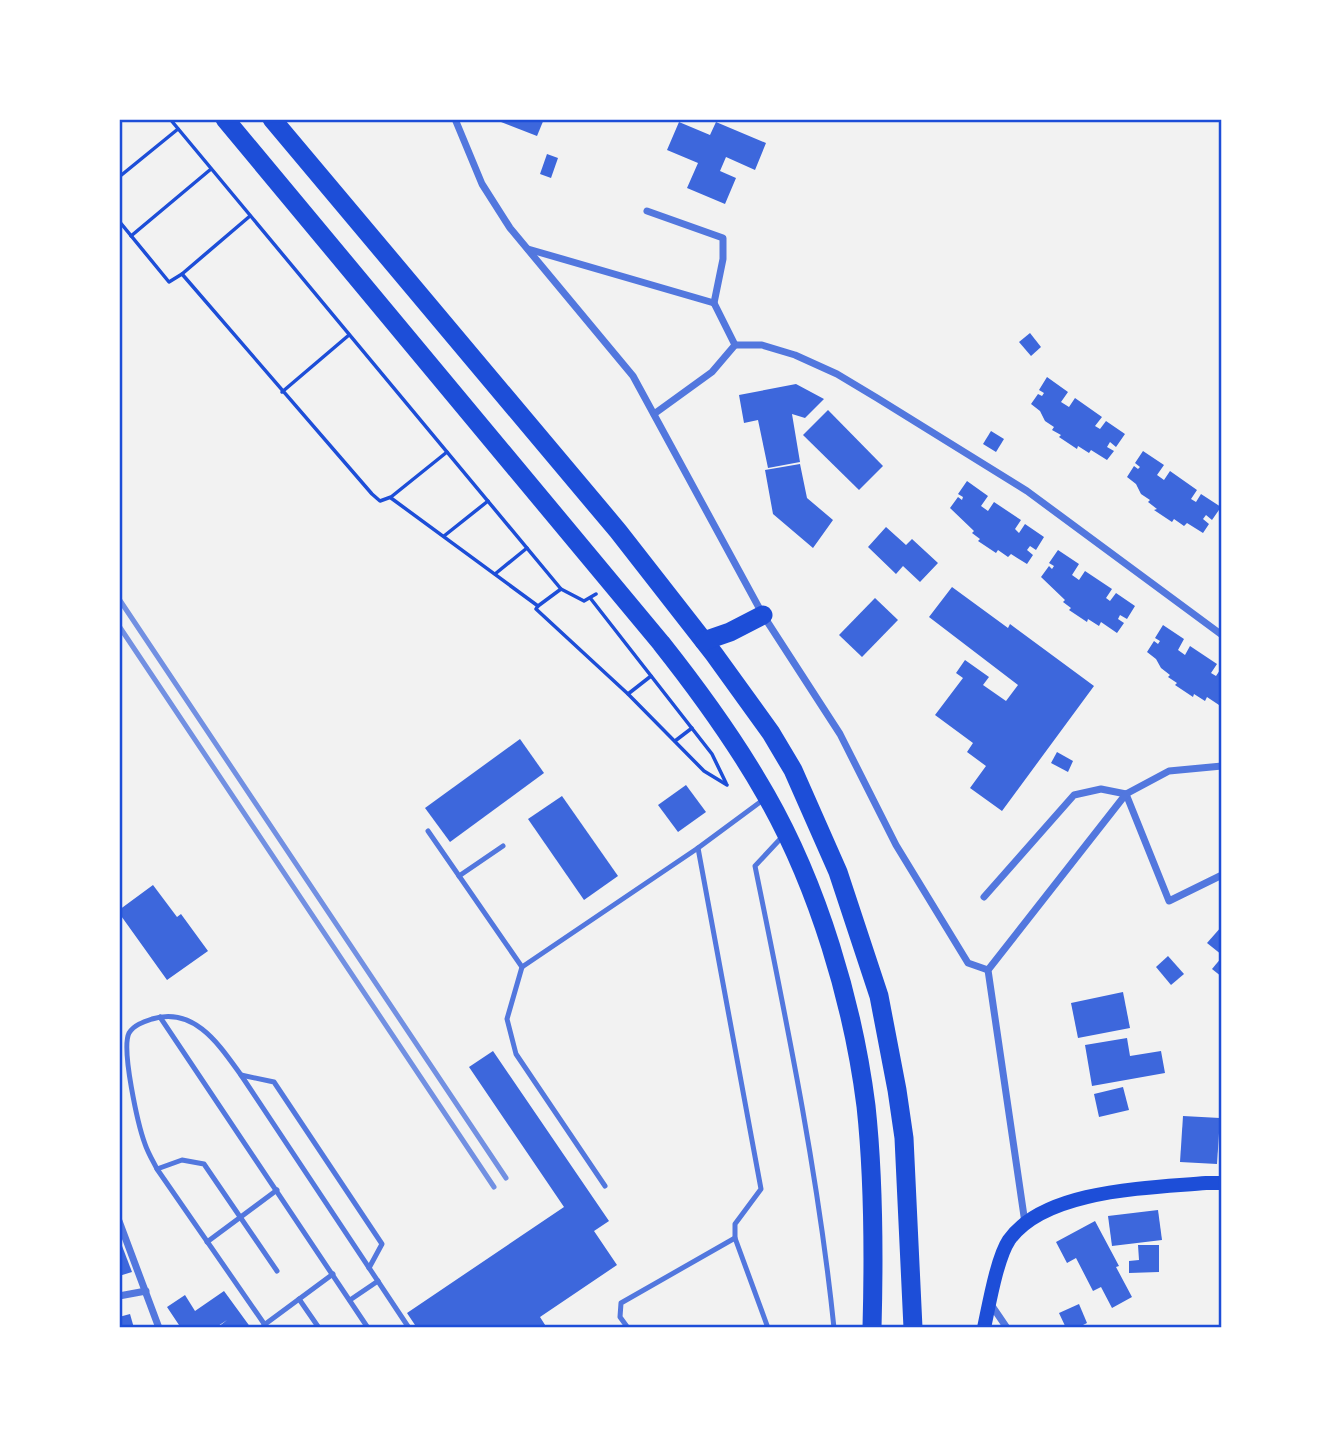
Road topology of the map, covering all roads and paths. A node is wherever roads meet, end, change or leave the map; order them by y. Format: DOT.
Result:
graph roads {
  1 [pos="170,119"];
  2 [pos="225,119"];
  3 [pos="272,119"];
  4 [pos="455,119"];
  5 [pos="178,129"];
  6 [pos="211,169"];
  7 [pos="119,177"];
  8 [pos="647,211"];
  9 [pos="250,216"];
  10 [pos="119,221"];
  11 [pos="131,236"];
  12 [pos="527,248"];
  13 [pos="182,274"];
  14 [pos="714,303"];
  15 [pos="349,335"];
  16 [pos="735,345"];
  17 [pos="282,392"];
  18 [pos="653,414"];
  19 [pos="447,452"];
  20 [pos="391,497"];
  21 [pos="488,501"];
  22 [pos="444,536"];
  23 [pos="527,548"];
  24 [pos="495,574"];
  25 [pos="561,589"];
  26 [pos="538,606"];
  27 [pos="763,615"];
  28 [pos="1222,635"];
  29 [pos="704,641"];
  30 [pos="651,676"];
  31 [pos="628,694"];
  32 [pos="692,728"];
  33 [pos="675,741"];
  34 [pos="1222,766"];
  35 [pos="1126,794"];
  36 [pos="767,797"];
  37 [pos="428,831"];
  38 [pos="785,833"];
  39 [pos="503,846"];
  40 [pos="698,848"];
  41 [pos="1222,875"];
  42 [pos="459,876"];
  43 [pos="984,897"];
  44 [pos="522,967"];
  45 [pos="988,970"];
  46 [pos="160,1017"];
  47 [pos="241,1075"];
  48 [pos="157,1169"];
  49 [pos="1222,1183"];
  50 [pos="605,1186"];
  51 [pos="278,1190"];
  52 [pos="241,1217"];
  53 [pos="119,1221"];
  54 [pos="1025,1224"];
  55 [pos="735,1238"];
  56 [pos="207,1241"];
  57 [pos="369,1268"];
  58 [pos="277,1271"];
  59 [pos="333,1274"];
  60 [pos="378,1281"];
  61 [pos="146,1291"];
  62 [pos="119,1297"];
  63 [pos="299,1299"];
  64 [pos="350,1300"];
  65 [pos="990,1303"];
  66 [pos="266,1326"];
  67 [pos="159,1328"];
  68 [pos="319,1328"];
  69 [pos="368,1328"];
  70 [pos="409,1328"];
  71 [pos="628,1328"];
  72 [pos="768,1328"];
  73 [pos="834,1328"];
  74 [pos="872,1328"];
  75 [pos="913,1328"];
  76 [pos="984,1328"];
  77 [pos="1007,1328"];
  1 -- 5 [label="path"];
  2 -- 36 [label="highway"];
  3 -- 29 [label="highway"];
  4 -- 12 [label="street"];
  5 -- 6 [label="path"];
  5 -- 7 [label="path"];
  6 -- 9 [label="path"];
  6 -- 11 [label="path"];
  8 -- 14 [label="street"];
  9 -- 13 [label="path"];
  9 -- 15 [label="path"];
  10 -- 11 [label="path"];
  11 -- 13 [label="path"];
  12 -- 14 [label="street"];
  12 -- 18 [label="street"];
  13 -- 17 [label="path"];
  14 -- 16 [label="street"];
  15 -- 17 [label="path"];
  15 -- 19 [label="path"];
  16 -- 18 [label="street"];
  16 -- 28 [label="street"];
  17 -- 20 [label="path"];
  18 -- 27 [label="street"];
  19 -- 20 [label="path"];
  19 -- 21 [label="path"];
  20 -- 22 [label="path"];
  21 -- 22 [label="path"];
  21 -- 23 [label="path"];
  22 -- 24 [label="path"];
  23 -- 24 [label="path"];
  23 -- 25 [label="path"];
  24 -- 26 [label="path"];
  25 -- 26 [label="path"];
  25 -- 30 [label="path"];
  26 -- 31 [label="path"];
  27 -- 29 [label="highway"];
  27 -- 45 [label="street"];
  29 -- 75 [label="highway"];
  30 -- 31 [label="path"];
  30 -- 32 [label="path"];
  31 -- 33 [label="path"];
  32 -- 33 [label="path"];
  32 -- 33 [label="path"];
  34 -- 35 [label="street"];
  35 -- 41 [label="street"];
  35 -- 43 [label="street"];
  35 -- 45 [label="street"];
  36 -- 38 [label="highway"];
  36 -- 40 [label="lane"];
  37 -- 42 [label="lane"];
  38 -- 73 [label="lane"];
  38 -- 74 [label="highway"];
  39 -- 42 [label="lane"];
  40 -- 44 [label="lane"];
  40 -- 55 [label="lane"];
  42 -- 44 [label="lane"];
  44 -- 50 [label="lane"];
  45 -- 54 [label="street"];
  46 -- 47 [label="lane"];
  46 -- 48 [label="lane"];
  46 -- 51 [label="lane"];
  47 -- 57 [label="lane"];
  47 -- 57 [label="lane"];
  48 -- 52 [label="lane"];
  48 -- 56 [label="lane"];
  49 -- 54 [label="main road"];
  51 -- 52 [label="lane"];
  51 -- 59 [label="lane"];
  52 -- 56 [label="lane"];
  52 -- 58 [label="lane"];
  53 -- 61 [label="street"];
  54 -- 65 [label="main road"];
  55 -- 71 [label="lane"];
  55 -- 72 [label="lane"];
  56 -- 66 [label="lane"];
  57 -- 60 [label="lane"];
  59 -- 63 [label="lane"];
  59 -- 64 [label="lane"];
  60 -- 64 [label="lane"];
  60 -- 70 [label="lane"];
  61 -- 62 [label="street"];
  61 -- 67 [label="street"];
  63 -- 66 [label="lane"];
  63 -- 68 [label="lane"];
  64 -- 69 [label="lane"];
  65 -- 76 [label="main road"];
  65 -- 77 [label="street"];
}
